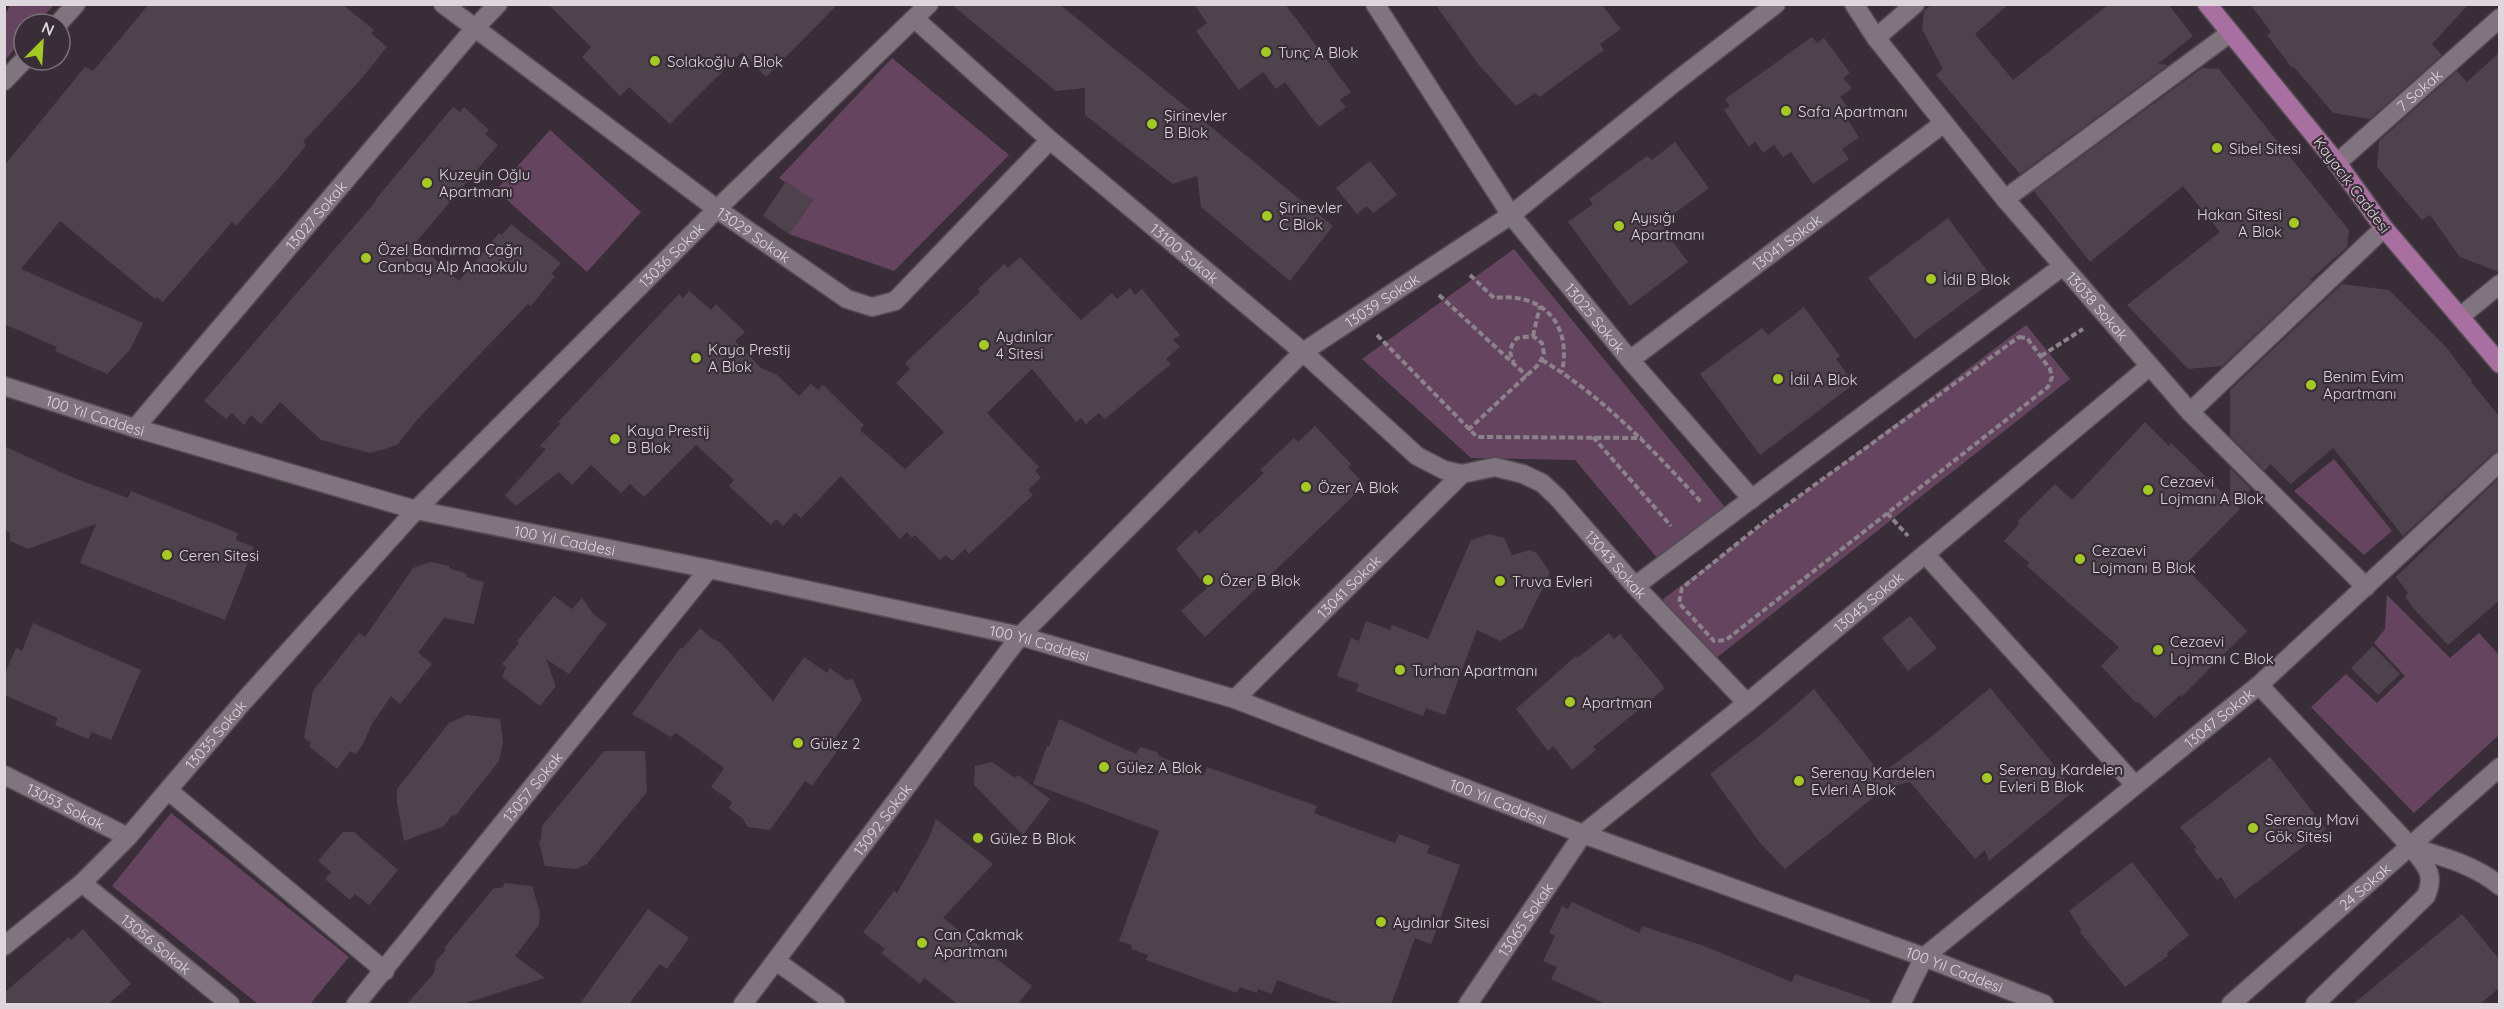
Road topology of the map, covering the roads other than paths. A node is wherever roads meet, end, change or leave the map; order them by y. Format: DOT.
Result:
graph roads {
  1 [pos="442,4"];
  2 [pos="498,4"];
  3 [pos="929,4"];
  4 [pos="1375,4"];
  5 [pos="1776,4"];
  6 [pos="1854,4"];
  7 [pos="1915,4"];
  8 [pos="2207,4"];
  9 [pos="2499,18"];
  10 [pos="915,19"];
  11 [pos="474,30"];
  12 [pos="2230,33"];
  13 [pos="1876,38"];
  14 [pos="1944,123"];
  15 [pos="1050,140"];
  16 [pos="2337,163"];
  17 [pos="2005,199"];
  18 [pos="717,209"];
  19 [pos="1511,215"];
  20 [pos="2384,228"];
  21 [pos="2063,266"];
  22 [pos="2499,284"];
  23 [pos="2461,316"];
  24 [pos="1303,352"];
  25 [pos="1630,360"];
  26 [pos="2499,364"];
  27 [pos="2150,366"];
  28 [pos="4,386"];
  29 [pos="2190,412"];
  30 [pos="135,428"];
  31 [pos="2499,462"];
  32 [pos="1462,474"];
  33 [pos="1752,499"];
  34 [pos="416,510"];
  35 [pos="1925,554"];
  36 [pos="709,569"];
  37 [pos="1635,586"];
  38 [pos="2366,587"];
  39 [pos="1020,636"];
  40 [pos="2259,685"];
  41 [pos="1235,699"];
  42 [pos="1747,703"];
  43 [pos="2499,767"];
  44 [pos="4,775"];
  45 [pos="2135,785"];
  46 [pos="170,791"];
  47 [pos="1582,834"];
  48 [pos="128,837"];
  49 [pos="2411,847"];
  50 [pos="82,883"];
  51 [pos="2499,886"];
  52 [pos="4,946"];
  53 [pos="1924,957"];
  54 [pos="776,961"];
  55 [pos="385,971"];
  56 [pos="230,1005"];
  57 [pos="356,1005"];
  58 [pos="743,1005"];
  59 [pos="836,1005"];
  60 [pos="1468,1005"];
  61 [pos="1901,1005"];
  62 [pos="2044,1005"];
  63 [pos="2230,1005"];
  64 [pos="2314,1005"];
  1 -- 11 [label="street, 13029 Sokak"];
  2 -- 11 [label="street, 13027 Sokak"];
  3 -- 10 [label="street, 13036 Sokak"];
  4 -- 19 [label="street, 13025 Sokak"];
  5 -- 19 [label="street, 13039 Sokak"];
  6 -- 13 [label="street, 13038 Sokak"];
  7 -- 13 [label="street"];
  8 -- 12 [label="main road, Kayacık Caddesi"];
  9 -- 16 [label="street, 7 Sokak"];
  10 -- 15 [label="street, 13100 Sokak"];
  10 -- 18 [label="street, 13036 Sokak"];
  11 -- 18 [label="street, 13029 Sokak"];
  11 -- 30 [label="street, 13027 Sokak"];
  12 -- 16 [label="main road, Kayacık Caddesi"];
  12 -- 17 [label="street"];
  13 -- 14 [label="street, 13038 Sokak"];
  14 -- 17 [label="street, 13038 Sokak"];
  14 -- 25 [label="street, 13041 Sokak"];
  15 -- 18 [label="street, 13029 Sokak"];
  15 -- 24 [label="street, 13100 Sokak"];
  16 -- 20 [label="main road, Kayacık Caddesi"];
  17 -- 21 [label="street, 13038 Sokak"];
  18 -- 34 [label="street, 13036 Sokak"];
  19 -- 24 [label="street, 13039 Sokak"];
  19 -- 25 [label="street, 13025 Sokak"];
  20 -- 23 [label="main road, Kayacık Caddesi"];
  20 -- 29 [label="street"];
  21 -- 27 [label="street, 13038 Sokak"];
  21 -- 33 [label="street"];
  22 -- 23 [label="street"];
  23 -- 26 [label="main road, Kayacık Caddesi"];
  24 -- 32 [label="street, 13100 Sokak"];
  24 -- 39 [label="street, 13039 Sokak"];
  25 -- 33 [label="street, 13025 Sokak"];
  27 -- 29 [label="street, 13038 Sokak"];
  27 -- 35 [label="street, 13045 Sokak"];
  28 -- 30 [label="street, 100 Yıl Caddesi"];
  29 -- 38 [label="street, 13038 Sokak"];
  30 -- 34 [label="street, 100 Yıl Caddesi"];
  31 -- 38 [label="street, 13047 Sokak"];
  32 -- 37 [label="street, 13043 Sokak"];
  32 -- 41 [label="street, 13041 Sokak"];
  33 -- 37 [label="street"];
  34 -- 36 [label="street, 100 Yıl Caddesi"];
  34 -- 46 [label="street, 13035 Sokak"];
  35 -- 42 [label="street, 13045 Sokak"];
  35 -- 45 [label="street"];
  36 -- 39 [label="street, 100 Yıl Caddesi"];
  36 -- 55 [label="street, 13057 Sokak"];
  37 -- 42 [label="street, 13043 Sokak"];
  38 -- 40 [label="street, 13047 Sokak"];
  39 -- 41 [label="street, 100 Yıl Caddesi"];
  39 -- 54 [label="street, 13092 Sokak"];
  40 -- 45 [label="street, 13047 Sokak"];
  40 -- 49 [label="street"];
  41 -- 47 [label="street, 100 Yıl Caddesi"];
  42 -- 47 [label="street, 13045 Sokak"];
  43 -- 49 [label="street, 24 Sokak"];
  44 -- 48 [label="street, 13053 Sokak"];
  45 -- 53 [label="street, 13047 Sokak"];
  46 -- 48 [label="street, 13035 Sokak"];
  46 -- 55 [label="street"];
  47 -- 53 [label="street, 100 Yıl Caddesi"];
  47 -- 60 [label="street, 13065 Sokak"];
  48 -- 50 [label="street, 13035 Sokak"];
  49 -- 51 [label="street"];
  49 -- 63 [label="street, 24 Sokak"];
  49 -- 64 [label="street"];
  50 -- 52 [label="street, 13035 Sokak"];
  50 -- 56 [label="street, 13056 Sokak"];
  53 -- 61 [label="street"];
  53 -- 62 [label="street, 100 Yıl Caddesi"];
  54 -- 58 [label="street, 13092 Sokak"];
  54 -- 59 [label="street"];
  55 -- 57 [label="street, 13057 Sokak"];
}
